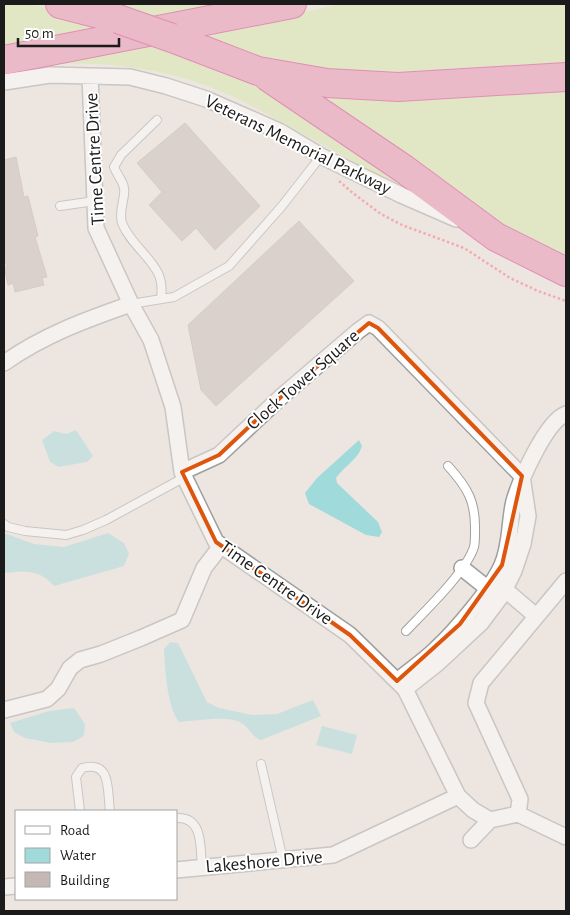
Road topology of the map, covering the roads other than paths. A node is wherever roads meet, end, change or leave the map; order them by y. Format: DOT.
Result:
graph roads {
  1 [pos="60,4"];
  2 [pos="292,4"];
  3 [pos="4,60"];
  4 [pos="258,71"];
  5 [pos="90,76"];
  6 [pos="566,77"];
  7 [pos="4,82"];
  8 [pos="157,120"];
  9 [pos="321,156"];
  10 [pos="95,201"];
  11 [pos="60,206"];
  12 [pos="496,237"];
  13 [pos="566,272"];
  14 [pos="161,300"];
  15 [pos="131,304"];
  16 [pos="4,363"];
  17 [pos="566,414"];
  18 [pos="448,466"];
  19 [pos="184,475"];
  20 [pos="522,476"];
  21 [pos="4,524"];
  22 [pos="221,546"];
  23 [pos="462,568"];
  24 [pos="566,581"];
  25 [pos="488,588"];
  26 [pos="502,595"];
  27 [pos="536,616"];
  28 [pos="406,632"];
  29 [pos="401,685"];
  30 [pos="4,710"];
  31 [pos="261,764"];
  32 [pos="458,796"];
  33 [pos="80,810"];
  34 [pos="110,810"];
  35 [pos="518,814"];
  36 [pos="178,818"];
  37 [pos="490,820"];
  38 [pos="566,837"];
  39 [pos="471,840"];
  40 [pos="283,860"];
  41 [pos="202,868"];
  42 [pos="178,870"];
  1 -- 4 [label="highway, bridge"];
  2 -- 3 [label="highway"];
  4 -- 6 [label="highway"];
  4 -- 12 [label="highway"];
  5 -- 7 [label="street, Veterans Memorial Parkway"];
  5 -- 9 [label="street, Veterans Memorial Parkway"];
  5 -- 10 [label="street, Time Centre Drive"];
  8 -- 14 [label="lane"];
  9 -- 12 [label="street, Veterans Memorial Parkway"];
  9 -- 14 [label="lane"];
  10 -- 11 [label="lane"];
  10 -- 15 [label="street, Time Centre Drive"];
  12 -- 13 [label="highway"];
  14 -- 15 [label="lane"];
  15 -- 16 [label="street"];
  15 -- 19 [label="street, Time Centre Drive"];
  17 -- 20 [label="street"];
  18 -- 23 [label="lane"];
  19 -- 20 [label="street, Clock Tower Square"];
  19 -- 21 [label="lane"];
  19 -- 22 [label="street, Time Centre Drive"];
  20 -- 25 [label="street"];
  20 -- 26 [label="street"];
  22 -- 29 [label="street, Time Centre Drive"];
  22 -- 30 [label="street"];
  23 -- 25 [label="street"];
  23 -- 28 [label="lane"];
  24 -- 27 [label="street"];
  25 -- 26 [label="street"];
  25 -- 29 [label="street"];
  26 -- 27 [label="street"];
  26 -- 29 [label="street"];
  27 -- 35 [label="street"];
  29 -- 32 [label="street, Time Centre Drive"];
  31 -- 40 [label="lane"];
  32 -- 37 [label="street, Time Centre Drive"];
  32 -- 40 [label="street, Lakeshore Drive"];
  33 -- 34 [label="lane"];
  35 -- 37 [label="street"];
  35 -- 38 [label="street"];
  36 -- 41 [label="lane"];
  37 -- 39 [label="street"];
  40 -- 41 [label="street, Lakeshore Drive"];
  41 -- 42 [label="street, Lakeshore Drive"];
}
